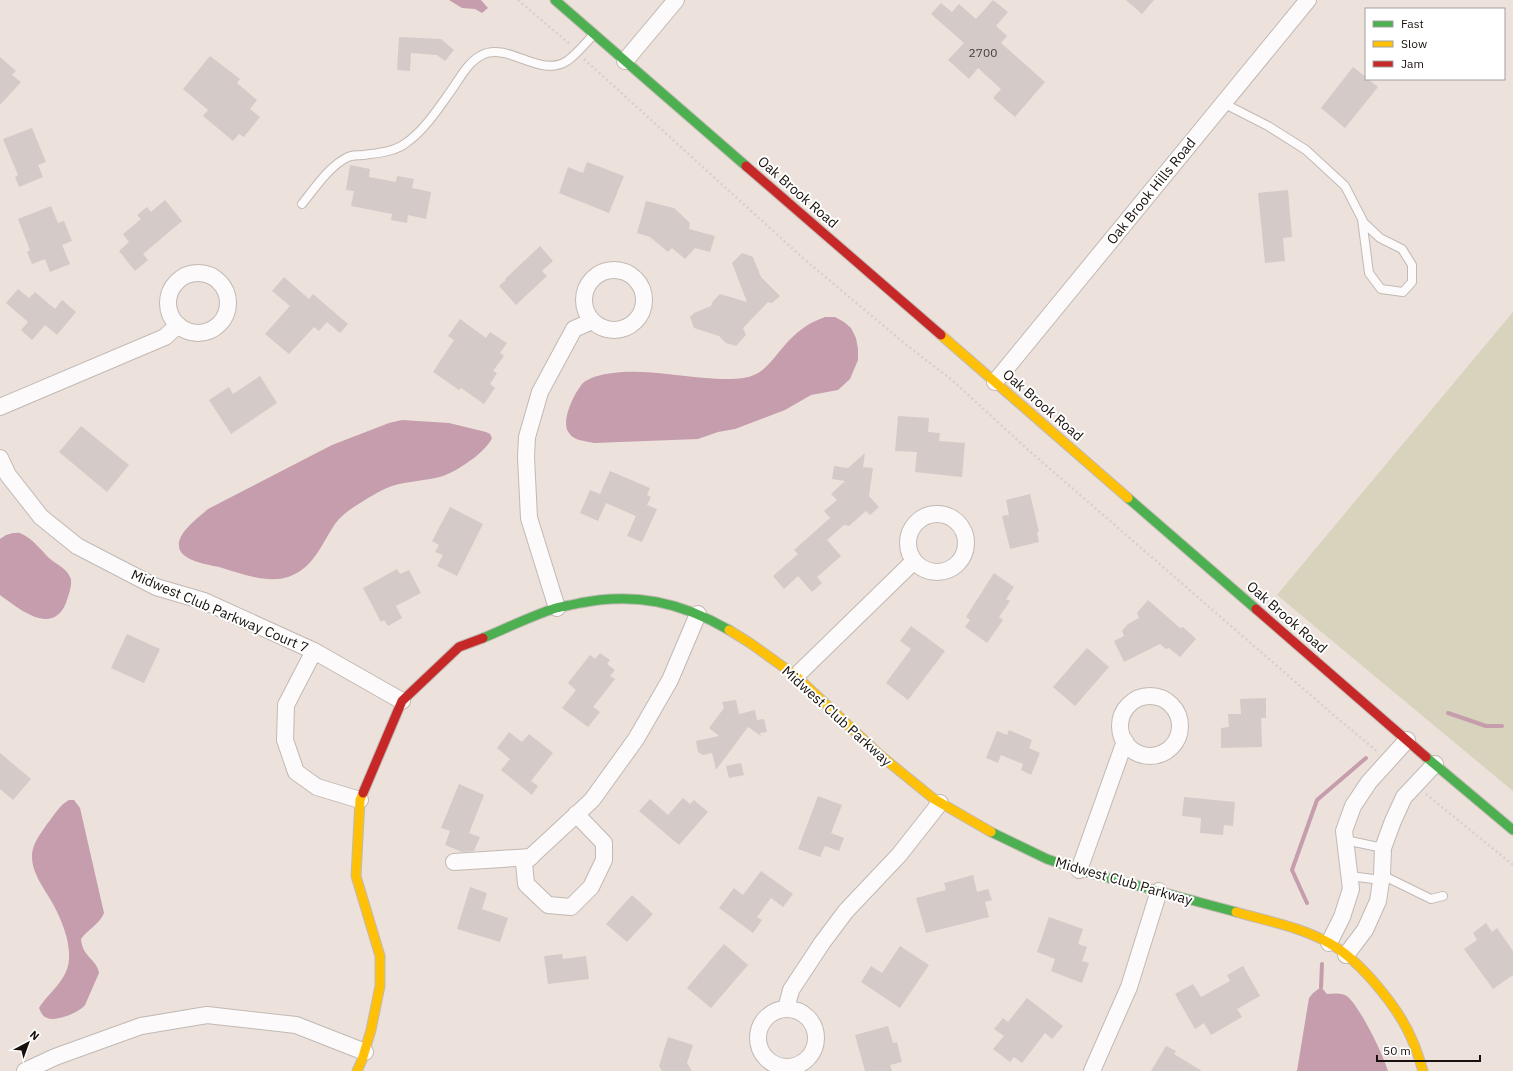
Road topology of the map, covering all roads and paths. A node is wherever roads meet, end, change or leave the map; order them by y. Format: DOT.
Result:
graph roads {
  1 [pos="518,0"];
  2 [pos="555,0"];
  3 [pos="676,0"];
  4 [pos="1308,0"];
  5 [pos="594,34"];
  6 [pos="578,52"];
  7 [pos="625,61"];
  8 [pos="1223,103"];
  9 [pos="302,204"];
  10 [pos="1362,219"];
  11 [pos="592,320"];
  12 [pos="178,325"];
  13 [pos="995,382"];
  14 [pos="0,408"];
  15 [pos="0,458"];
  16 [pos="914,561"];
  17 [pos="557,608"];
  18 [pos="698,614"];
  19 [pos="314,651"];
  20 [pos="796,676"];
  21 [pos="402,701"];
  22 [pos="1407,740"];
  23 [pos="1125,741"];
  24 [pos="1388,760"];
  25 [pos="1435,764"];
  26 [pos="1415,785"];
  27 [pos="360,800"];
  28 [pos="940,803"];
  29 [pos="576,814"];
  30 [pos="1513,830"];
  31 [pos="1345,840"];
  32 [pos="1383,848"];
  33 [pos="531,857"];
  34 [pos="454,862"];
  35 [pos="1513,865"];
  36 [pos="1079,870"];
  37 [pos="1350,876"];
  38 [pos="1382,878"];
  39 [pos="1159,891"];
  40 [pos="1443,896"];
  41 [pos="1329,943"];
  42 [pos="1346,955"];
  43 [pos="786,1009"];
  44 [pos="365,1052"];
  45 [pos="24,1071"];
  46 [pos="357,1071"];
  47 [pos="1092,1071"];
  48 [pos="1423,1071"];
  1 -- 6 [label="path"];
  2 -- 5 [label="street, Oak Brook Road"];
  3 -- 7 [label="street"];
  4 -- 8 [label="street, Oak Brook Hills Road"];
  5 -- 6 [label="lane"];
  5 -- 7 [label="street, Oak Brook Road"];
  6 -- 9 [label="lane"];
  6 -- 24 [label="path"];
  7 -- 13 [label="street, Oak Brook Road"];
  8 -- 10 [label="lane"];
  8 -- 13 [label="street, Oak Brook Hills Road"];
  10 -- 10 [label="lane"];
  11 -- 17 [label="street"];
  12 -- 14 [label="street"];
  13 -- 22 [label="street, Oak Brook Road"];
  15 -- 19 [label="street, Midwest Club Parkway Court 7"];
  16 -- 20 [label="street"];
  17 -- 18 [label="street, Midwest Club Parkway"];
  17 -- 21 [label="street, Midwest Club Parkway"];
  18 -- 20 [label="street, Midwest Club Parkway"];
  18 -- 29 [label="street"];
  19 -- 21 [label="street, Midwest Club Parkway Court 7"];
  19 -- 27 [label="street"];
  20 -- 28 [label="street, Midwest Club Parkway"];
  21 -- 27 [label="street, Midwest Club Parkway"];
  22 -- 24 [label="street"];
  22 -- 25 [label="street, Oak Brook Road"];
  23 -- 36 [label="street"];
  24 -- 31 [label="street"];
  25 -- 26 [label="street"];
  25 -- 30 [label="street, Oak Brook Road"];
  26 -- 32 [label="street"];
  26 -- 35 [label="path"];
  27 -- 44 [label="street, Midwest Club Parkway"];
  28 -- 36 [label="street, Midwest Club Parkway"];
  28 -- 43 [label="street"];
  29 -- 33 [label="street"];
  29 -- 33 [label="street"];
  31 -- 32 [label="lane"];
  31 -- 37 [label="street"];
  32 -- 38 [label="street"];
  33 -- 34 [label="street"];
  36 -- 39 [label="street, Midwest Club Parkway"];
  37 -- 38 [label="lane"];
  37 -- 41 [label="street"];
  38 -- 40 [label="lane"];
  38 -- 42 [label="street"];
  39 -- 41 [label="street, Midwest Club Parkway"];
  39 -- 47 [label="street"];
  41 -- 42 [label="street, Midwest Club Parkway"];
  42 -- 48 [label="street, Midwest Club Parkway"];
  44 -- 45 [label="street"];
  44 -- 46 [label="street, Midwest Club Parkway"];
}
